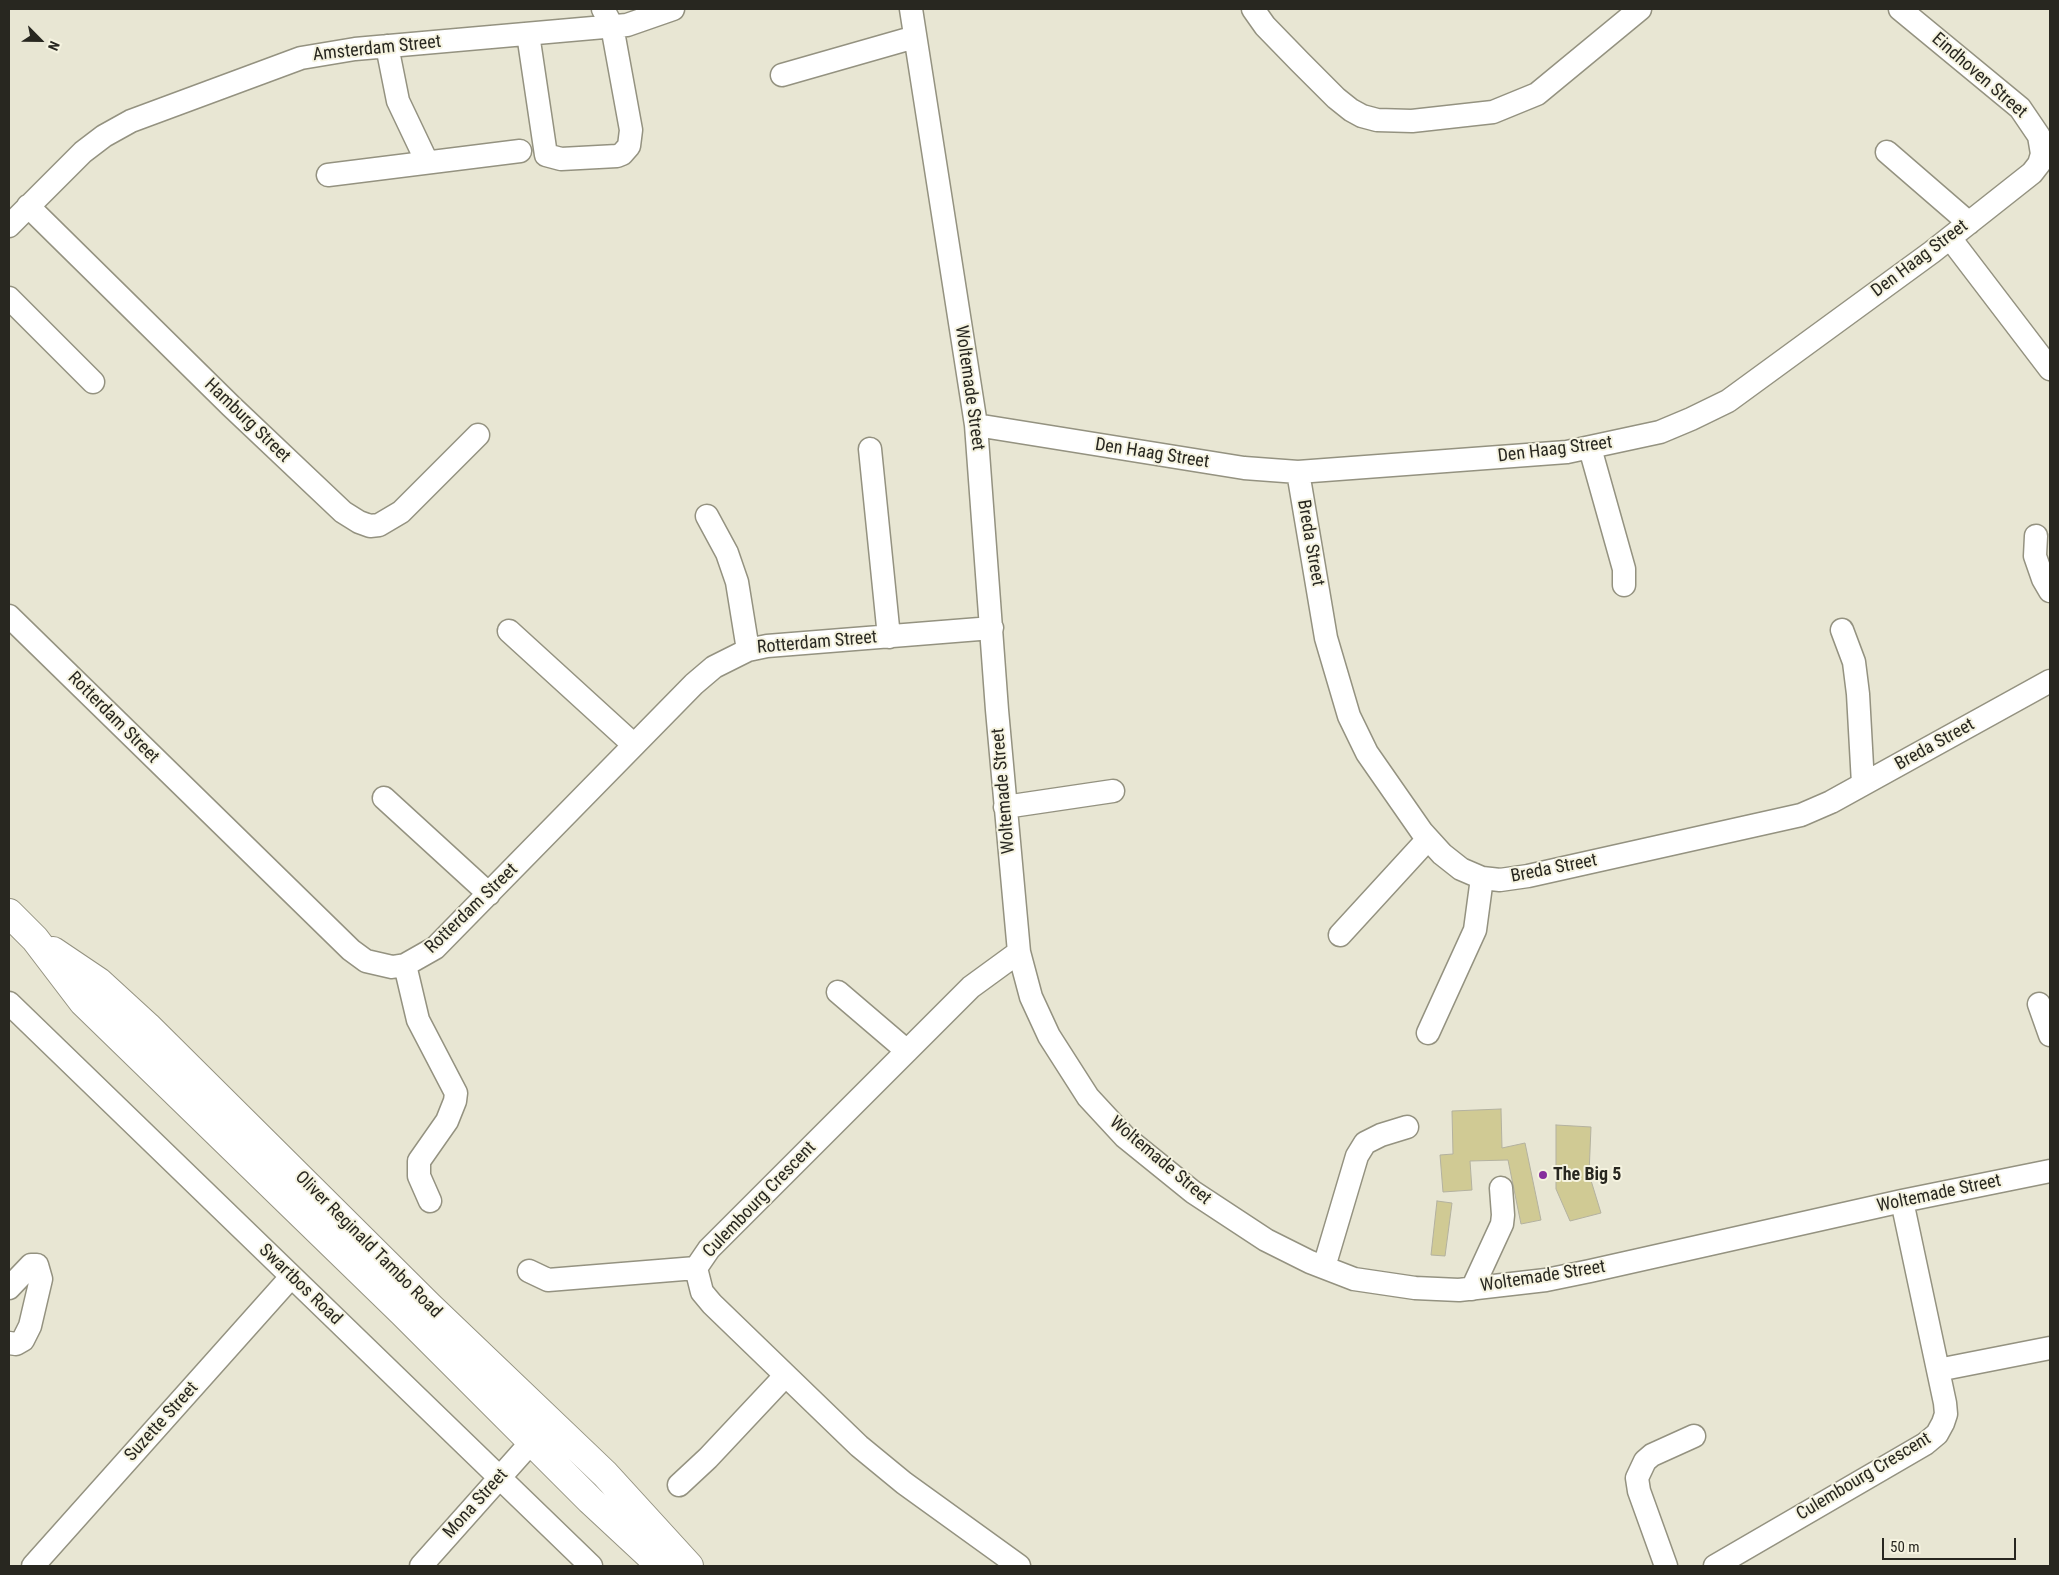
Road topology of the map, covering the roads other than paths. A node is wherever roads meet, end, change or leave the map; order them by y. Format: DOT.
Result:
graph roads {
  1 [pos="673,9"];
  2 [pos="911,9"];
  3 [pos="1253,9"];
  4 [pos="1640,9"];
  5 [pos="1900,9"];
  6 [pos="608,18"];
  7 [pos="528,34"];
  8 [pos="916,37"];
  9 [pos="387,46"];
  10 [pos="782,75"];
  11 [pos="520,151"];
  12 [pos="1886,152"];
  13 [pos="2046,159"];
  14 [pos="427,162"];
  15 [pos="328,175"];
  16 [pos="28,206"];
  17 [pos="1969,222"];
  18 [pos="9,226"];
  19 [pos="1950,238"];
  20 [pos="9,298"];
  21 [pos="2050,369"];
  22 [pos="93,382"];
  23 [pos="976,425"];
  24 [pos="478,435"];
  25 [pos="1590,448"];
  26 [pos="870,449"];
  27 [pos="1298,472"];
  28 [pos="707,516"];
  29 [pos="2036,536"];
  30 [pos="1624,585"];
  31 [pos="2050,591"];
  32 [pos="9,616"];
  33 [pos="992,628"];
  34 [pos="1842,630"];
  35 [pos="509,631"];
  36 [pos="889,637"];
  37 [pos="748,650"];
  38 [pos="2050,681"];
  39 [pos="634,746"];
  40 [pos="1863,784"];
  41 [pos="1114,791"];
  42 [pos="384,798"];
  43 [pos="1005,807"];
  44 [pos="1428,839"];
  45 [pos="1482,878"];
  46 [pos="489,894"];
  47 [pos="9,913"];
  48 [pos="1340,935"];
  49 [pos="1019,952"];
  50 [pos="405,965"];
  51 [pos="838,992"];
  52 [pos="2039,1004"];
  53 [pos="12,1013"];
  54 [pos="1428,1033"];
  55 [pos="2050,1035"];
  56 [pos="907,1052"];
  57 [pos="1407,1127"];
  58 [pos="2050,1171"];
  59 [pos="1501,1188"];
  60 [pos="430,1201"];
  61 [pos="1902,1201"];
  62 [pos="1324,1267"];
  63 [pos="696,1268"];
  64 [pos="530,1271"];
  65 [pos="291,1277"];
  66 [pos="9,1288"];
  67 [pos="1472,1288"];
  68 [pos="9,1343"];
  69 [pos="2050,1348"];
  70 [pos="1938,1370"];
  71 [pos="785,1376"];
  72 [pos="540,1432"];
  73 [pos="1694,1436"];
  74 [pos="500,1477"];
  75 [pos="679,1485"];
  76 [pos="32,1566"];
  77 [pos="421,1566"];
  78 [pos="591,1566"];
  79 [pos="661,1566"];
  80 [pos="689,1566"];
  81 [pos="1019,1566"];
  82 [pos="1666,1566"];
  83 [pos="1715,1566"];
  1 -- 6 [label="street, Amsterdam Street"];
  2 -- 8 [label="street, Woltemade Street"];
  3 -- 4 [label="street"];
  5 -- 13 [label="street, Eindhoven Street"];
  6 -- 7 [label="street, Amsterdam Street"];
  6 -- 7 [label="street"];
  7 -- 9 [label="street, Amsterdam Street"];
  8 -- 10 [label="street"];
  8 -- 23 [label="street, Woltemade Street"];
  9 -- 14 [label="street"];
  9 -- 16 [label="street, Amsterdam Street"];
  11 -- 14 [label="street"];
  12 -- 17 [label="street"];
  13 -- 17 [label="street, Den Haag Street"];
  14 -- 15 [label="street"];
  16 -- 18 [label="street, Amsterdam Street"];
  16 -- 24 [label="street, Hamburg Street"];
  17 -- 19 [label="street, Den Haag Street"];
  19 -- 21 [label="street"];
  19 -- 25 [label="street, Den Haag Street"];
  20 -- 22 [label="street"];
  23 -- 27 [label="street, Den Haag Street"];
  23 -- 33 [label="street, Woltemade Street"];
  25 -- 27 [label="street, Den Haag Street"];
  25 -- 30 [label="street"];
  26 -- 36 [label="street"];
  27 -- 44 [label="street, Breda Street"];
  28 -- 37 [label="street"];
  29 -- 31 [label="street"];
  32 -- 50 [label="street, Rotterdam Street"];
  33 -- 36 [label="street, Rotterdam Street"];
  33 -- 43 [label="street, Woltemade Street"];
  34 -- 40 [label="street"];
  35 -- 39 [label="street"];
  36 -- 37 [label="street, Rotterdam Street"];
  37 -- 39 [label="street, Rotterdam Street"];
  38 -- 40 [label="street, Breda Street"];
  39 -- 46 [label="street, Rotterdam Street"];
  40 -- 45 [label="street, Breda Street"];
  41 -- 43 [label="street"];
  42 -- 46 [label="street"];
  43 -- 49 [label="street, Woltemade Street"];
  44 -- 45 [label="street, Breda Street"];
  44 -- 48 [label="street"];
  45 -- 54 [label="street"];
  46 -- 50 [label="street, Rotterdam Street"];
  47 -- 72 [label="main road, Oliver Reginald Tambo Road"];
  49 -- 56 [label="street, Culembourg Crescent"];
  49 -- 62 [label="street, Woltemade Street"];
  50 -- 60 [label="street"];
  51 -- 56 [label="street"];
  52 -- 55 [label="street"];
  53 -- 65 [label="street, Swartbos Road"];
  56 -- 63 [label="street, Culembourg Crescent"];
  57 -- 62 [label="street"];
  58 -- 61 [label="street, Woltemade Street"];
  59 -- 67 [label="street"];
  61 -- 67 [label="street, Woltemade Street"];
  61 -- 70 [label="street, Culembourg Crescent"];
  62 -- 67 [label="street, Woltemade Street"];
  63 -- 64 [label="street"];
  63 -- 71 [label="street, Culembourg Crescent"];
  65 -- 74 [label="street, Swartbos Road"];
  65 -- 76 [label="street, Suzette Street"];
  66 -- 68 [label="street"];
  69 -- 70 [label="street"];
  70 -- 83 [label="street, Culembourg Crescent"];
  71 -- 75 [label="street"];
  71 -- 81 [label="street, Culembourg Crescent"];
  72 -- 74 [label="street, Mona Street"];
  72 -- 79 [label="main road, Oliver Reginald Tambo Road"];
  72 -- 80 [label="main road, Oliver Reginald Tambo Road"];
  73 -- 82 [label="street"];
  74 -- 77 [label="street, Mona Street"];
  74 -- 78 [label="street, Swartbos Road"];
}
